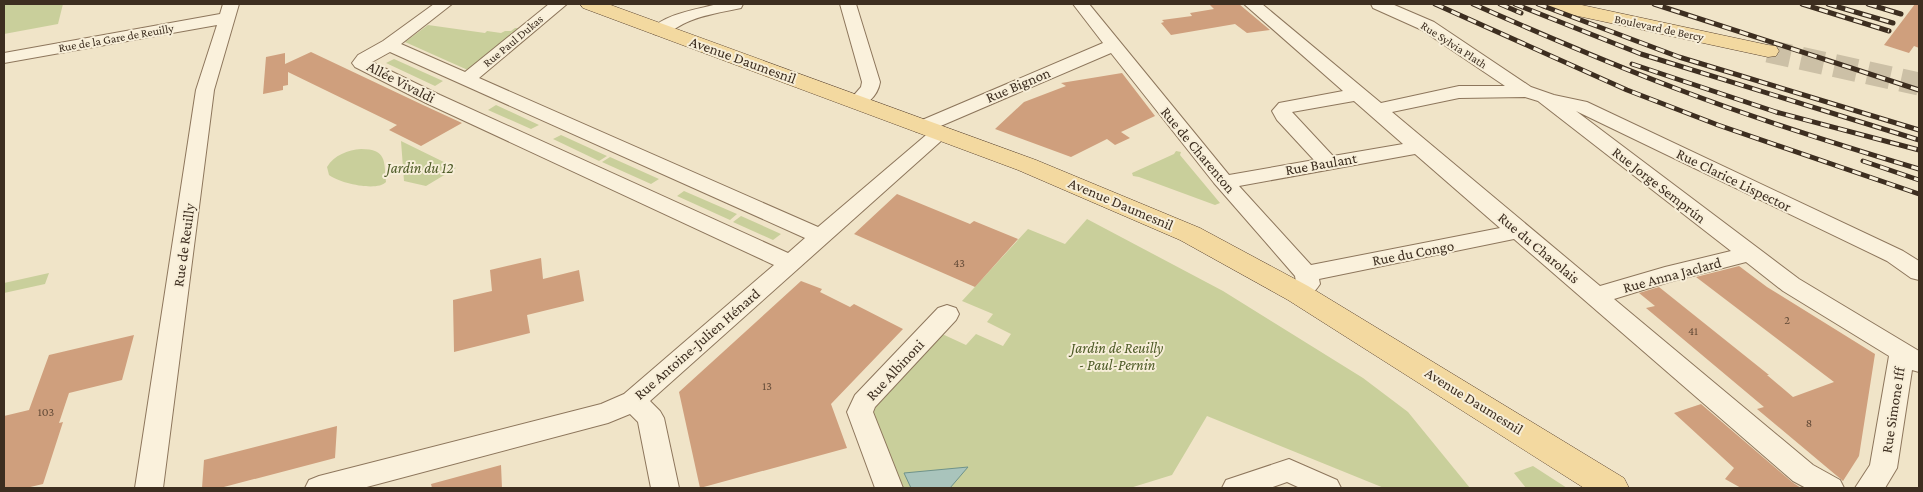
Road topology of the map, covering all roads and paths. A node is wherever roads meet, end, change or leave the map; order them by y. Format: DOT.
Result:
graph roads {
  1 [pos="444,4"];
  2 [pos="559,4"];
  3 [pos="590,4"];
  4 [pos="735,4"];
  5 [pos="848,4"];
  6 [pos="1081,4"];
  7 [pos="1252,4"];
  8 [pos="1379,4"];
  9 [pos="1550,4"];
  10 [pos="229,11"];
  11 [pos="660,30"];
  12 [pos="389,45"];
  13 [pos="1114,47"];
  14 [pos="1768,51"];
  15 [pos="4,58"];
  16 [pos="467,78"];
  17 [pos="1359,94"];
  18 [pos="1536,94"];
  19 [pos="857,102"];
  20 [pos="1376,110"];
  21 [pos="931,130"];
  22 [pos="1419,146"];
  23 [pos="1328,163"];
  24 [pos="1224,182"];
  25 [pos="1520,231"];
  26 [pos="821,237"];
  27 [pos="1749,254"];
  28 [pos="790,263"];
  29 [pos="1919,272"];
  30 [pos="1302,284"];
  31 [pos="1595,296"];
  32 [pos="947,314"];
  33 [pos="1911,358"];
  34 [pos="633,400"];
  35 [pos="1876,478"];
  36 [pos="149,488"];
  37 [pos="319,488"];
  38 [pos="665,488"];
  39 [pos="890,488"];
  40 [pos="1236,488"];
  41 [pos="1327,488"];
  42 [pos="1612,488"];
  43 [pos="1830,488"];
  1 -- 12 [label="street"];
  2 -- 16 [label="street, Rue Paul Dukas"];
  3 -- 11 [label="main road, Avenue Daumesnil"];
  4 -- 11 [label="street"];
  5 -- 19 [label="street"];
  6 -- 13 [label="street, Rue de Charenton"];
  7 -- 17 [label="street, Rue du Charolais"];
  8 -- 18 [label="street, Rue Sylvia Plath"];
  9 -- 14 [label="main road, Boulevard de Bercy"];
  10 -- 15 [label="street, Rue de la Gare de Reuilly"];
  10 -- 36 [label="street, Rue de Reuilly"];
  11 -- 19 [label="main road, Avenue Daumesnil"];
  12 -- 16 [label="street, Allée Vivaldi"];
  12 -- 28 [label="street, Allée Vivaldi"];
  13 -- 21 [label="street, Rue Bignon"];
  13 -- 24 [label="street, Rue de Charenton"];
  16 -- 26 [label="street, Allée Vivaldi"];
  17 -- 20 [label="street, Rue du Charolais"];
  17 -- 23 [label="street"];
  18 -- 20 [label="street"];
  18 -- 27 [label="street, Rue Jorge Semprún"];
  18 -- 29 [label="street, Rue Clarice Lispector"];
  19 -- 21 [label="main road, Avenue Daumesnil"];
  20 -- 22 [label="street, Rue du Charolais"];
  21 -- 26 [label="street, Rue Antoine-Julien Hénard"];
  21 -- 30 [label="main road, Avenue Daumesnil"];
  22 -- 23 [label="street, Rue Baulant"];
  22 -- 25 [label="street, Rue du Charolais"];
  23 -- 24 [label="street, Rue Baulant"];
  24 -- 30 [label="street, Rue de Charenton"];
  25 -- 30 [label="street, Rue du Congo"];
  25 -- 31 [label="street, Rue du Charolais"];
  26 -- 28 [label="street, Rue Antoine-Julien Hénard"];
  27 -- 31 [label="street, Rue Anna Jaclard"];
  27 -- 33 [label="street, Rue Jorge Semprún"];
  28 -- 34 [label="street, Rue Antoine-Julien Hénard"];
  30 -- 42 [label="main road, Avenue Daumesnil"];
  31 -- 43 [label="street, Rue du Charolais"];
  32 -- 39 [label="street, Rue Albinoni"];
  33 -- 35 [label="street, Rue Simone Iff"];
  34 -- 37 [label="street, Rue Antoine-Julien Hénard"];
  34 -- 38 [label="street"];
  40 -- 41 [label="street"];
}
